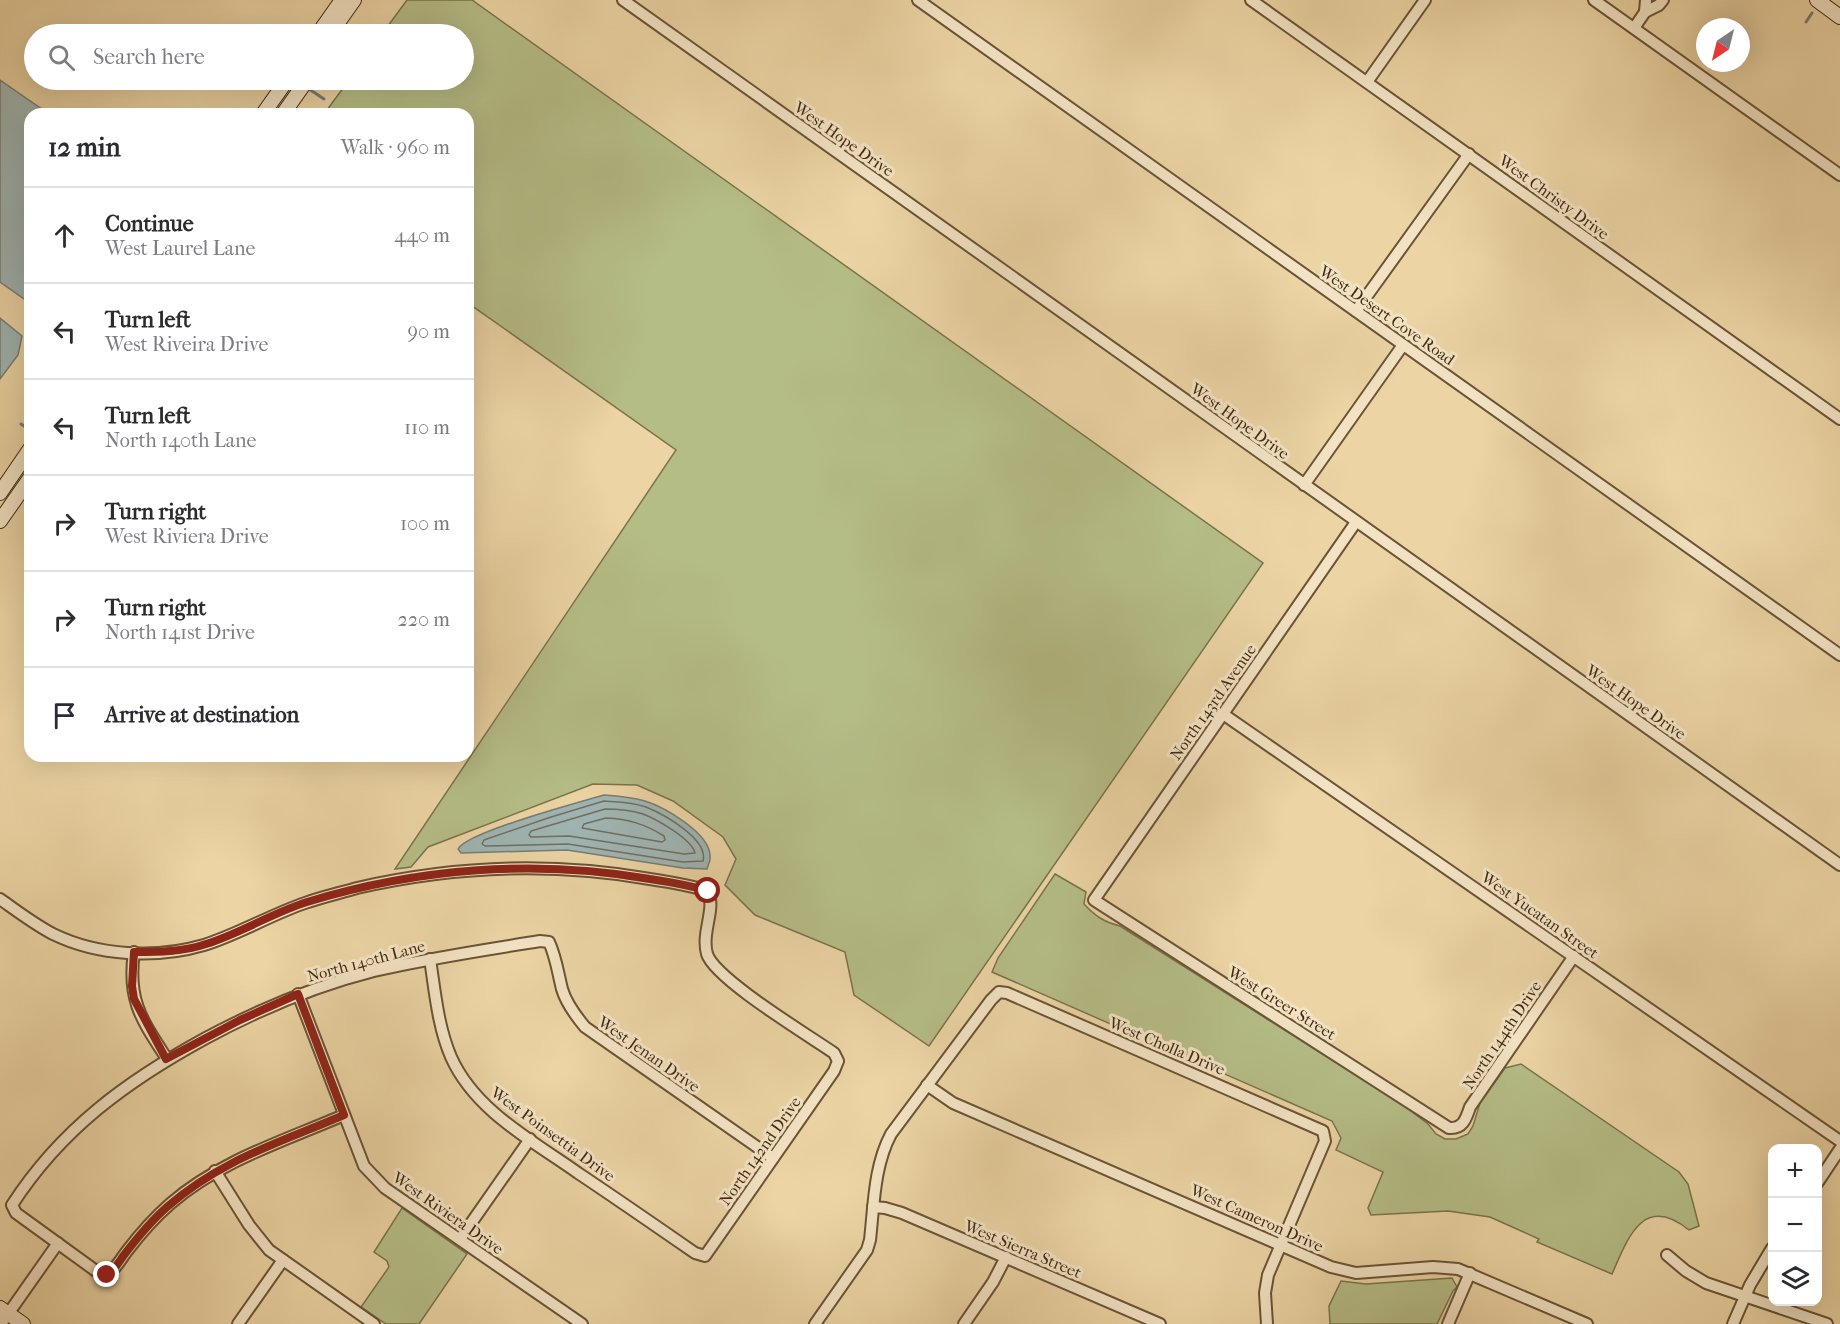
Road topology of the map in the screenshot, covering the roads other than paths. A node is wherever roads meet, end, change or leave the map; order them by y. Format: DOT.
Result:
graph roads {
  1 [pos="342,0"];
  2 [pos="354,0"];
  3 [pos="362,0"];
  4 [pos="623,0"];
  5 [pos="918,0"];
  6 [pos="1251,0"];
  7 [pos="1425,0"];
  8 [pos="1594,0"];
  9 [pos="1646,0"];
  10 [pos="1663,0"];
  11 [pos="1817,0"];
  12 [pos="1645,12"];
  13 [pos="1840,16"];
  14 [pos="325,24"];
  15 [pos="337,24"];
  16 [pos="345,24"];
  17 [pos="1634,28"];
  18 [pos="1367,82"];
  19 [pos="280,90"];
  20 [pos="300,90"];
  21 [pos="267,108"];
  22 [pos="287,108"];
  23 [pos="1468,154"];
  24 [pos="1840,175"];
  25 [pos="1356,311"];
  26 [pos="1403,345"];
  27 [pos="1840,419"];
  28 [pos="24,459"];
  29 [pos="1304,485"];
  30 [pos="24,487"];
  31 [pos="0,493"];
  32 [pos="0,521"];
  33 [pos="1356,522"];
  34 [pos="1838,650"];
  35 [pos="1223,714"];
  36 [pos="1840,865"];
  37 [pos="0,899"];
  38 [pos="1094,900"];
  39 [pos="549,942"];
  40 [pos="134,952"];
  41 [pos="1574,956"];
  42 [pos="430,959"];
  43 [pos="298,994"];
  44 [pos="166,1059"];
  45 [pos="927,1085"];
  46 [pos="344,1115"];
  47 [pos="1455,1129"];
  48 [pos="530,1139"];
  49 [pos="1840,1141"];
  50 [pos="1840,1149"];
  51 [pos="773,1158"];
  52 [pos="215,1171"];
  53 [pos="1822,1176"];
  54 [pos="873,1207"];
  55 [pos="460,1239"];
  56 [pos="58,1243"];
  57 [pos="1281,1244"];
  58 [pos="1771,1252"];
  59 [pos="1667,1255"];
  60 [pos="705,1256"];
  61 [pos="1006,1257"];
  62 [pos="283,1260"];
  63 [pos="1470,1273"];
  64 [pos="1744,1296"];
  65 [pos="3,1315"];
  66 [pos="23,1324"];
  67 [pos="238,1324"];
  68 [pos="374,1324"];
  69 [pos="582,1324"];
  70 [pos="815,1324"];
  71 [pos="964,1324"];
  72 [pos="1160,1324"];
  73 [pos="1267,1324"];
  74 [pos="1448,1324"];
  75 [pos="1587,1324"];
  76 [pos="1732,1324"];
  77 [pos="1827,1324"];
  1 -- 14 [label="main road"];
  2 -- 15 [label="main road"];
  3 -- 16 [label="main road"];
  4 -- 29 [label="street, West Hope Drive"];
  5 -- 25 [label="street, West Desert Cove Road"];
  6 -- 18 [label="street, West Christy Drive"];
  7 -- 18 [label="street"];
  8 -- 17 [label="street"];
  9 -- 12 [label="street"];
  10 -- 12 [label="street"];
  11 -- 13 [label="main road"];
  12 -- 17 [label="street"];
  17 -- 24 [label="street"];
  18 -- 23 [label="street, West Christy Drive"];
  19 -- 21 [label="main road"];
  20 -- 22 [label="main road"];
  23 -- 25 [label="street"];
  23 -- 27 [label="street, West Christy Drive"];
  25 -- 26 [label="street, West Desert Cove Road"];
  26 -- 29 [label="street"];
  26 -- 34 [label="street, West Desert Cove Road"];
  28 -- 31 [label="main road"];
  29 -- 33 [label="street, West Hope Drive"];
  30 -- 32 [label="main road"];
  33 -- 35 [label="street, North 143rd Avenue"];
  33 -- 36 [label="street, West Hope Drive"];
  35 -- 38 [label="street, North 143rd Avenue"];
  35 -- 41 [label="street, West Yucatan Street"];
  37 -- 40 [label="street"];
  38 -- 47 [label="street, West Greer Street"];
  39 -- 42 [label="street, North 140th Lane"];
  39 -- 51 [label="street, West Jenan Drive"];
  40 -- 44 [label="street"];
  40 -- 51 [label="street, North 142nd Drive"];
  41 -- 47 [label="street, North 144th Drive"];
  41 -- 49 [label="street, West Yucatan Street"];
  42 -- 43 [label="street, North 140th Lane"];
  42 -- 48 [label="street, West Poinsettia Drive"];
  43 -- 44 [label="street, North 140th Lane"];
  43 -- 46 [label="street, West Riviera Drive"];
  44 -- 56 [label="street, North 140th Lane"];
  45 -- 54 [label="street"];
  45 -- 57 [label="street, West Cameron Drive"];
  45 -- 57 [label="street, West Cholla Drive"];
  46 -- 52 [label="street"];
  46 -- 55 [label="street, West Riviera Drive"];
  48 -- 55 [label="street"];
  48 -- 60 [label="street, West Poinsettia Drive"];
  50 -- 53 [label="street"];
  51 -- 60 [label="street, North 142nd Drive"];
  52 -- 56 [label="street"];
  52 -- 62 [label="street"];
  54 -- 61 [label="street, West Sierra Street"];
  54 -- 70 [label="street"];
  55 -- 69 [label="street, West Riviera Drive"];
  56 -- 65 [label="street"];
  57 -- 63 [label="street, West Cameron Drive"];
  57 -- 73 [label="street"];
  58 -- 64 [label="street"];
  59 -- 64 [label="street"];
  61 -- 71 [label="street"];
  61 -- 72 [label="street, West Sierra Street"];
  62 -- 67 [label="street"];
  62 -- 68 [label="street"];
  63 -- 74 [label="street"];
  63 -- 75 [label="street, West Cameron Drive"];
  64 -- 76 [label="street"];
  64 -- 77 [label="street"];
  65 -- 66 [label="main road"];
}
